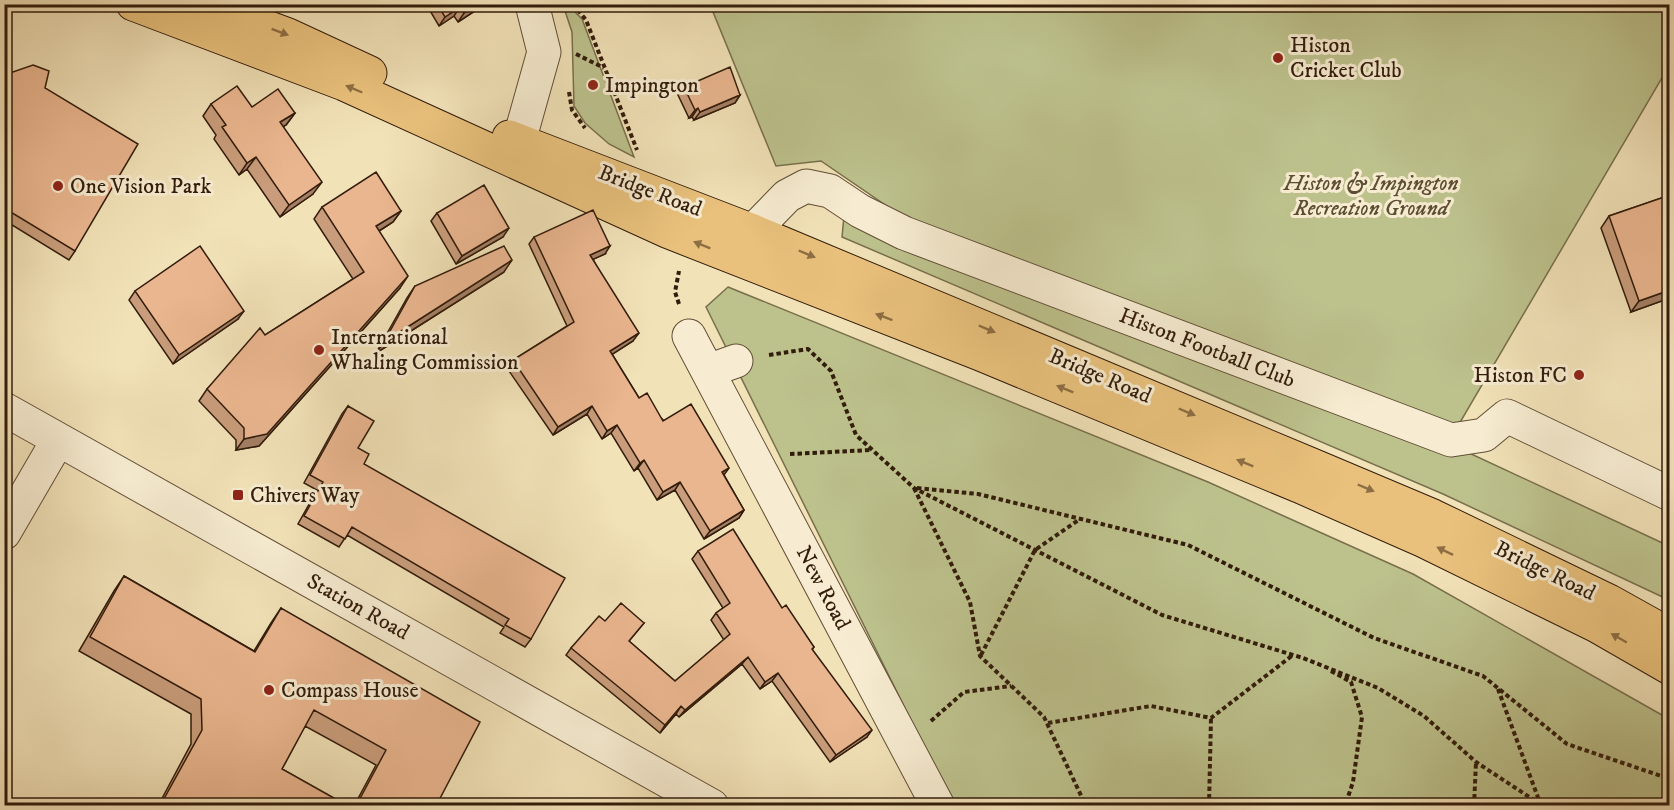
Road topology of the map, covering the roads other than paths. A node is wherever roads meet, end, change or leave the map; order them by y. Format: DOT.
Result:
graph roads {
  1 [pos="133,4"];
  2 [pos="205,4"];
  3 [pos="532,4"];
  4 [pos="446,129"];
  5 [pos="519,141"];
  6 [pos="591,198"];
  7 [pos="753,231"];
  8 [pos="689,336"];
  9 [pos="4,410"];
  10 [pos="58,440"];
  11 [pos="1670,494"];
  12 [pos="4,533"];
  13 [pos="1670,635"];
  14 [pos="1670,668"];
  15 [pos="712,806"];
  16 [pos="938,806"];
  4 -- 1 [label="main road, Bridge Road, one-way"];
  2 -- 5 [label="main road, Bridge Road, one-way"];
  3 -- 5 [label="street"];
  4 -- 5 [label="main road"];
  4 -- 6 [label="main road, Bridge Road"];
  5 -- 6 [label="main road, Bridge Road"];
  5 -- 7 [label="main road, Bridge Road"];
  14 -- 6 [label="main road, Bridge Road, one-way"];
  7 -- 11 [label="street, Histon Football Club"];
  7 -- 13 [label="main road, Bridge Road, one-way"];
  8 -- 16 [label="street, New Road"];
  9 -- 10 [label="street, Station Road"];
  10 -- 12 [label="street"];
  10 -- 15 [label="street, Station Road"];
}
